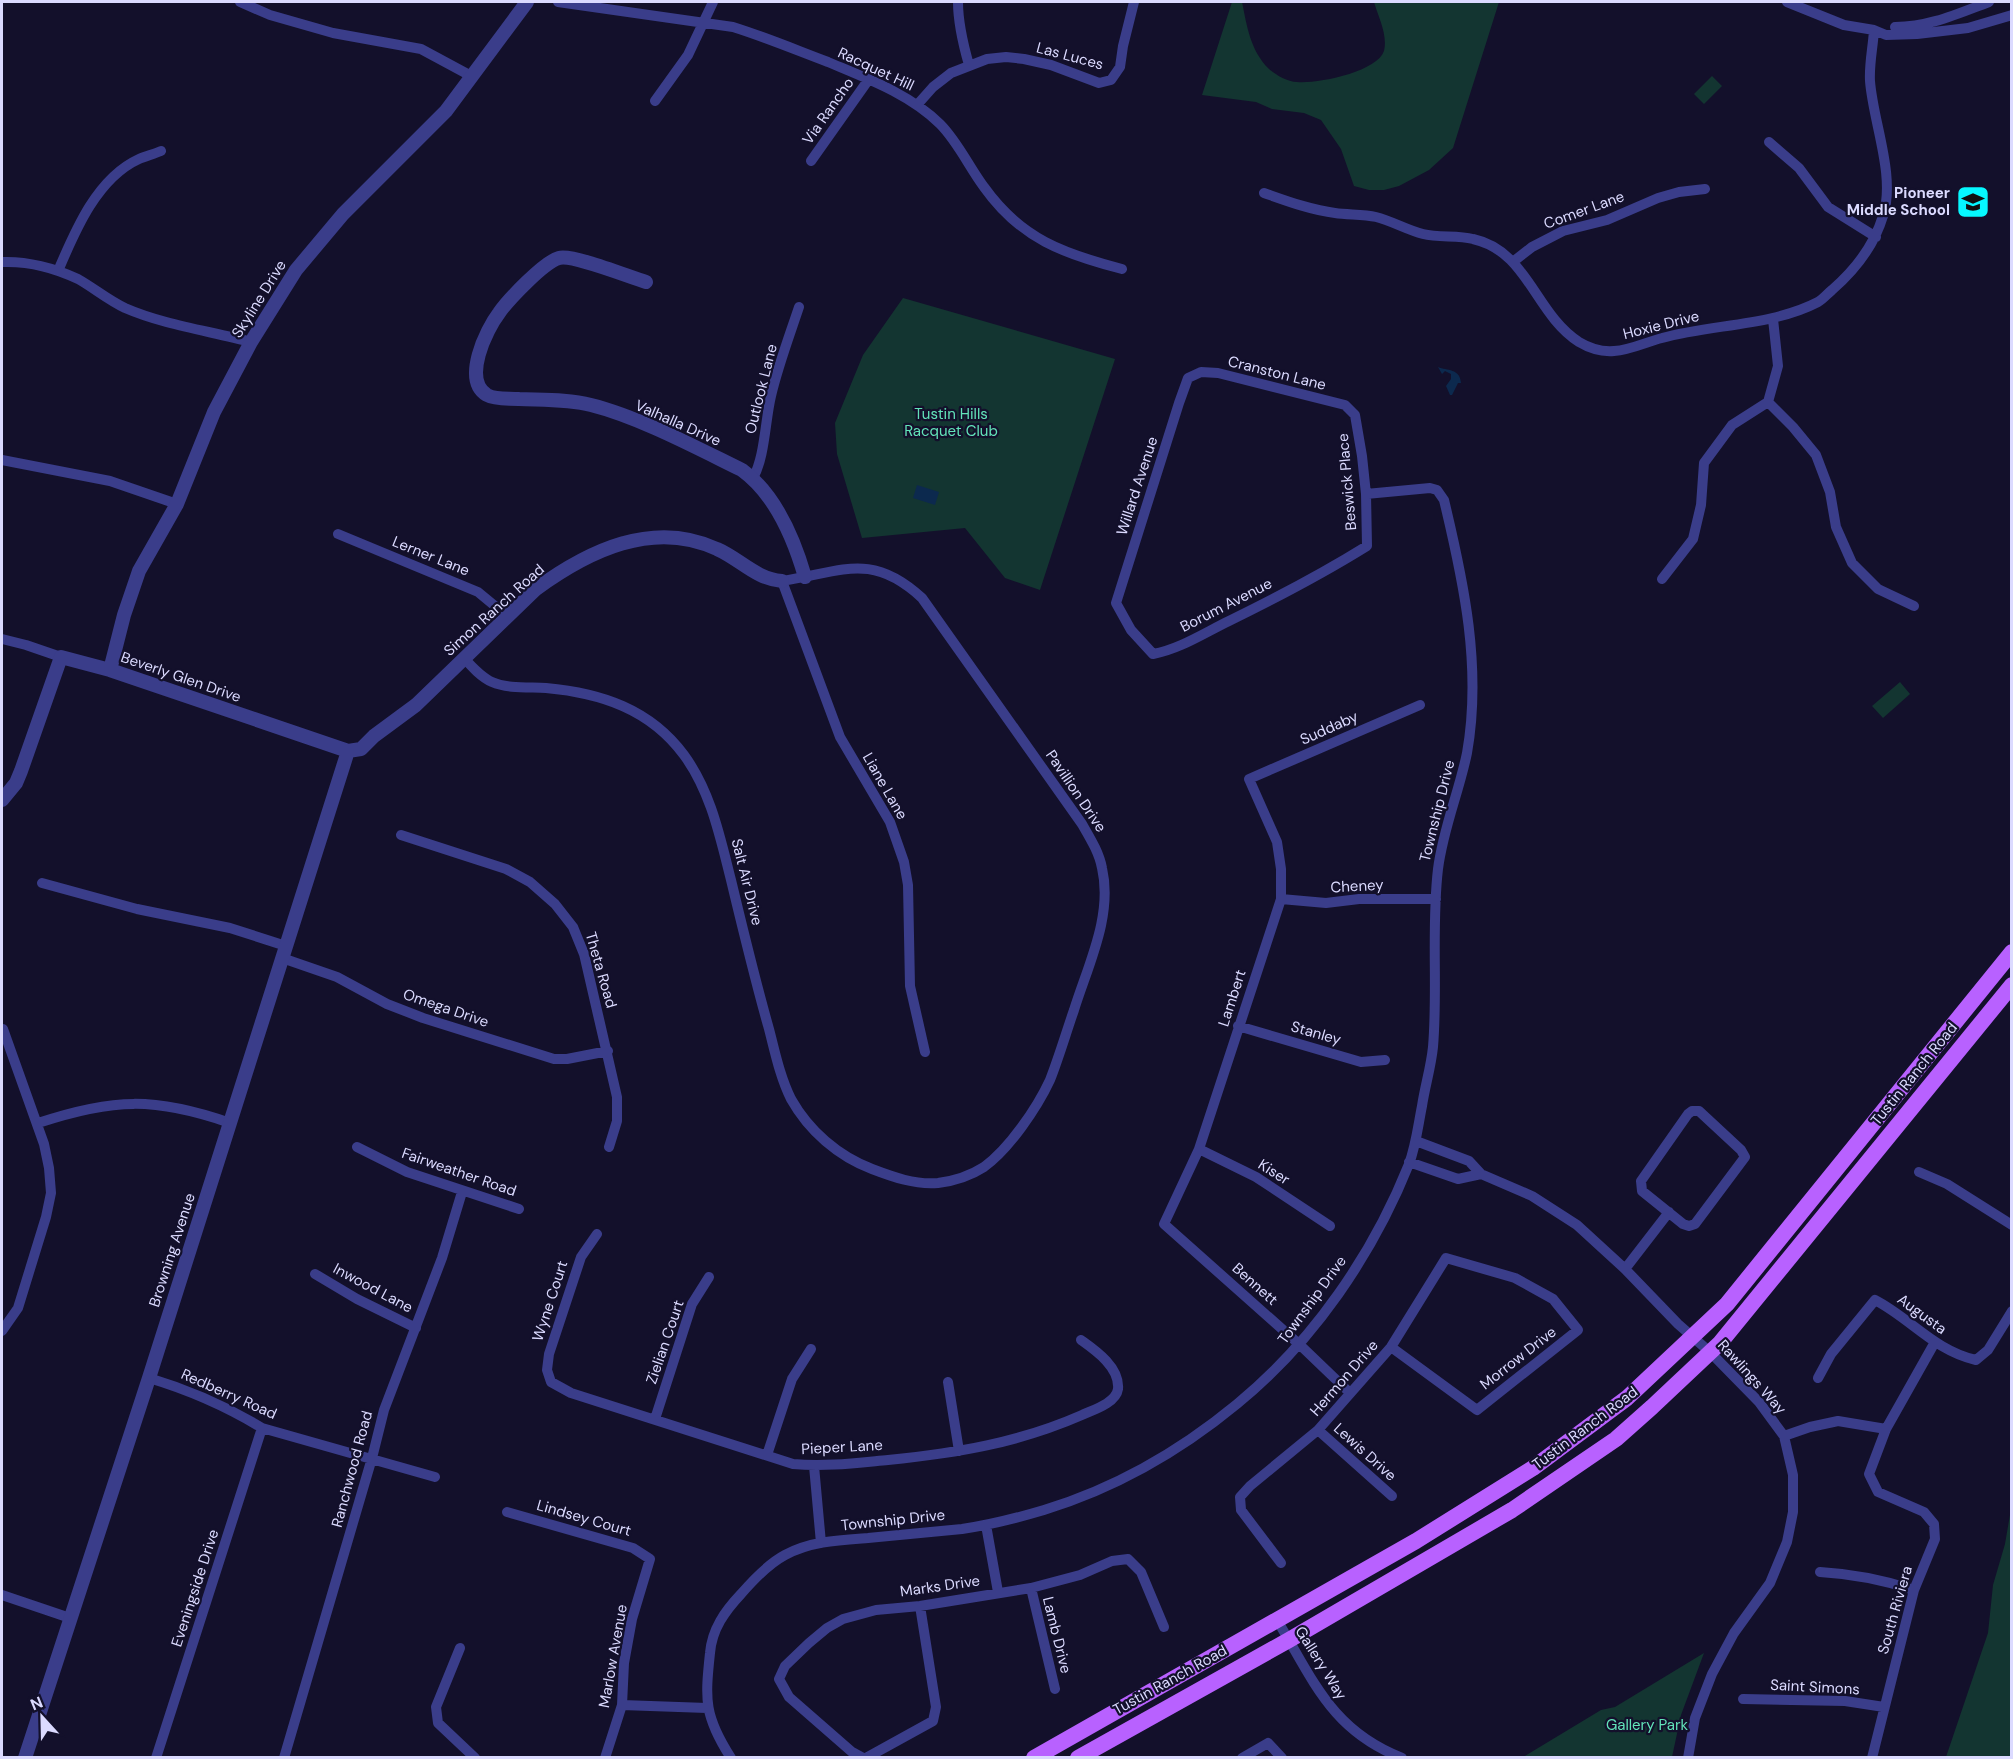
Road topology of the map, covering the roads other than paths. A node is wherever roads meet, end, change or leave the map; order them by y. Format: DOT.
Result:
graph roads {
  1 [pos="240,2"];
  2 [pos="527,2"];
  3 [pos="558,2"];
  4 [pos="713,2"];
  5 [pos="958,2"];
  6 [pos="1134,2"];
  7 [pos="1787,2"];
  8 [pos="1989,2"];
  9 [pos="2012,15"];
  10 [pos="703,21"];
  11 [pos="1874,30"];
  12 [pos="969,65"];
  13 [pos="473,77"];
  14 [pos="869,79"];
  15 [pos="655,100"];
  16 [pos="917,105"];
  17 [pos="1769,142"];
  18 [pos="161,152"];
  19 [pos="811,160"];
  20 [pos="1705,189"];
  21 [pos="1264,193"];
  22 [pos="1876,237"];
  23 [pos="1514,261"];
  24 [pos="2,262"];
  25 [pos="1122,269"];
  26 [pos="58,271"];
  27 [pos="646,282"];
  28 [pos="799,307"];
  29 [pos="1773,319"];
  30 [pos="250,342"];
  31 [pos="1188,378"];
  32 [pos="1768,402"];
  33 [pos="1355,415"];
  34 [pos="2,460"];
  35 [pos="753,478"];
  36 [pos="1366,494"];
  37 [pos="177,504"];
  38 [pos="338,534"];
  39 [pos="1367,546"];
  40 [pos="805,577"];
  41 [pos="1662,579"];
  42 [pos="782,581"];
  43 [pos="1116,603"];
  44 [pos="1914,606"];
  45 [pos="507,616"];
  46 [pos="2,639"];
  47 [pos="61,657"];
  48 [pos="464,658"];
  49 [pos="110,670"];
  50 [pos="1420,705"];
  51 [pos="348,752"];
  52 [pos="1249,779"];
  53 [pos="2,800"];
  54 [pos="401,835"];
  55 [pos="42,883"];
  56 [pos="1281,899"];
  57 [pos="1436,899"];
  58 [pos="284,952"];
  59 [pos="2012,952"];
  60 [pos="2012,985"];
  61 [pos="1238,1026"];
  62 [pos="3,1029"];
  63 [pos="608,1051"];
  64 [pos="925,1052"];
  65 [pos="1385,1060"];
  66 [pos="38,1123"];
  67 [pos="230,1123"];
  68 [pos="1416,1141"];
  69 [pos="357,1147"];
  70 [pos="609,1147"];
  71 [pos="1199,1149"];
  72 [pos="1409,1162"];
  73 [pos="1919,1172"];
  74 [pos="1481,1174"];
  75 [pos="930,1184"];
  76 [pos="462,1192"];
  77 [pos="519,1209"];
  78 [pos="1669,1212"];
  79 [pos="1164,1224"];
  80 [pos="2012,1225"];
  81 [pos="1330,1226"];
  82 [pos="597,1234"];
  83 [pos="1625,1269"];
  84 [pos="315,1274"];
  85 [pos="709,1277"];
  86 [pos="2012,1311"];
  87 [pos="416,1328"];
  88 [pos="1578,1330"];
  89 [pos="2,1331"];
  90 [pos="1694,1337"];
  91 [pos="1081,1340"];
  92 [pos="1935,1342"];
  93 [pos="1300,1345"];
  94 [pos="1391,1347"];
  95 [pos="811,1349"];
  96 [pos="1711,1353"];
  97 [pos="149,1378"];
  98 [pos="1818,1378"];
  99 [pos="551,1382"];
  100 [pos="948,1382"];
  101 [pos="1350,1393"];
  102 [pos="655,1419"];
  103 [pos="262,1428"];
  104 [pos="1886,1429"];
  105 [pos="1318,1430"];
  106 [pos="1784,1436"];
  107 [pos="959,1451"];
  108 [pos="767,1455"];
  109 [pos="372,1458"];
  110 [pos="814,1466"];
  111 [pos="435,1477"];
  112 [pos="1392,1496"];
  113 [pos="507,1512"];
  114 [pos="986,1525"];
  115 [pos="821,1542"];
  116 [pos="650,1559"];
  117 [pos="1281,1563"];
  118 [pos="1820,1572"];
  119 [pos="1031,1588"];
  120 [pos="1914,1590"];
  121 [pos="998,1592"];
  122 [pos="2,1595"];
  123 [pos="920,1606"];
  124 [pos="70,1618"];
  125 [pos="1276,1620"];
  126 [pos="1164,1627"];
  127 [pos="1289,1640"];
  128 [pos="460,1648"];
  129 [pos="1055,1689"];
  130 [pos="1743,1699"];
  131 [pos="622,1705"];
  132 [pos="1884,1707"];
  133 [pos="707,1708"];
  134 [pos="26,1758"];
  135 [pos="156,1758"];
  136 [pos="284,1758"];
  137 [pos="475,1758"];
  138 [pos="604,1758"];
  139 [pos="731,1758"];
  140 [pos="865,1758"];
  141 [pos="1034,1758"];
  142 [pos="1078,1758"];
  143 [pos="1242,1758"];
  144 [pos="1282,1758"];
  145 [pos="1402,1758"];
  146 [pos="1688,1758"];
  147 [pos="1872,1758"];
  1 -- 13 [label="street"];
  2 -- 13 [label="street, Skyline Drive"];
  3 -- 10 [label="street, Racquet Hill"];
  4 -- 10 [label="street"];
  5 -- 12 [label="street"];
  6 -- 12 [label="street, Las Luces"];
  7 -- 11 [label="street"];
  8 -- 11 [label="street"];
  9 -- 11 [label="street"];
  10 -- 14 [label="street, Racquet Hill"];
  10 -- 15 [label="street"];
  11 -- 22 [label="street, Hoxie Drive"];
  12 -- 16 [label="street, Las Luces"];
  13 -- 30 [label="street, Skyline Drive"];
  14 -- 16 [label="street, Racquet Hill"];
  14 -- 19 [label="street, Via Rancho"];
  16 -- 25 [label="street, Racquet Hill"];
  17 -- 22 [label="street"];
  18 -- 26 [label="street"];
  20 -- 23 [label="street, Comer Lane"];
  21 -- 23 [label="street, Hoxie Drive"];
  22 -- 29 [label="street, Hoxie Drive"];
  23 -- 29 [label="street, Hoxie Drive"];
  24 -- 26 [label="street"];
  26 -- 30 [label="street"];
  27 -- 35 [label="street, Valhalla Drive"];
  28 -- 35 [label="street, Outlook Lane"];
  29 -- 32 [label="street"];
  30 -- 37 [label="street, Skyline Drive"];
  31 -- 33 [label="street, Cranston Lane"];
  31 -- 43 [label="street, Willard Avenue"];
  32 -- 41 [label="street"];
  32 -- 44 [label="street"];
  33 -- 36 [label="street, Beswick Place"];
  34 -- 37 [label="street"];
  35 -- 40 [label="street, Valhalla Drive"];
  36 -- 39 [label="street, Beswick Place"];
  36 -- 57 [label="street, Township Drive"];
  37 -- 49 [label="street, Skyline Drive"];
  38 -- 45 [label="street, Lerner Lane"];
  39 -- 43 [label="street, Borum Avenue"];
  40 -- 42 [label="street, Pavillion Drive"];
  40 -- 75 [label="street, Pavillion Drive"];
  42 -- 45 [label="street, Simon Ranch Road"];
  42 -- 64 [label="street, Liane Lane"];
  45 -- 48 [label="street, Simon Ranch Road"];
  46 -- 47 [label="street, Beverly Glen Drive"];
  47 -- 49 [label="street, Beverly Glen Drive"];
  47 -- 53 [label="street"];
  48 -- 51 [label="street, Simon Ranch Road"];
  48 -- 75 [label="street, Salt Air Drive"];
  49 -- 51 [label="street, Beverly Glen Drive"];
  50 -- 52 [label="street, Suddaby"];
  51 -- 58 [label="street, Browning Avenue"];
  52 -- 56 [label="street, Lambert"];
  54 -- 63 [label="street, Theta Road"];
  55 -- 58 [label="street, Omega Drive"];
  56 -- 57 [label="street, Cheney"];
  56 -- 61 [label="street, Lambert"];
  57 -- 68 [label="street, Township Drive"];
  58 -- 63 [label="street, Omega Drive"];
  58 -- 67 [label="street, Browning Avenue"];
  59 -- 90 [label="main road, Tustin Ranch Road"];
  60 -- 96 [label="main road, Tustin Ranch Road"];
  61 -- 65 [label="street, Stanley"];
  61 -- 71 [label="street, Lambert"];
  62 -- 66 [label="street"];
  63 -- 70 [label="street, Theta Road"];
  66 -- 67 [label="street"];
  66 -- 89 [label="street"];
  67 -- 97 [label="street, Browning Avenue"];
  68 -- 72 [label="street, Township Drive"];
  68 -- 74 [label="street, Rawlings Way"];
  69 -- 76 [label="street, Fairweather Road"];
  71 -- 79 [label="street, Lambert"];
  71 -- 81 [label="street, Kiser"];
  72 -- 74 [label="street, Rawlings Way"];
  72 -- 93 [label="street, Township Drive"];
  73 -- 80 [label="street"];
  74 -- 83 [label="street, Rawlings Way"];
  76 -- 77 [label="street, Fairweather Road"];
  76 -- 87 [label="street, Ranchwood Road"];
  78 -- 78 [label="street"];
  78 -- 83 [label="street"];
  79 -- 93 [label="street, Bennett"];
  82 -- 99 [label="street, Wyne Court"];
  83 -- 90 [label="street, Rawlings Way"];
  84 -- 87 [label="street, Inwood Lane"];
  85 -- 102 [label="street, Zielian Court"];
  86 -- 92 [label="street, Augusta"];
  87 -- 109 [label="street, Ranchwood Road"];
  88 -- 94 [label="street, Morrow Drive"];
  88 -- 94 [label="street, Hermon Drive"];
  90 -- 96 [label="street, Rawlings Way"];
  90 -- 125 [label="main road, Tustin Ranch Road"];
  91 -- 107 [label="street, Pieper Lane"];
  92 -- 98 [label="street, Augusta"];
  92 -- 104 [label="street, South Riviera"];
  93 -- 101 [label="street, Bennett"];
  93 -- 114 [label="street, Township Drive"];
  94 -- 101 [label="street, Hermon Drive"];
  95 -- 108 [label="street"];
  96 -- 106 [label="street, Rawlings Way"];
  96 -- 127 [label="main road, Tustin Ranch Road"];
  97 -- 103 [label="street, Redberry Road"];
  97 -- 124 [label="street, Browning Avenue"];
  99 -- 102 [label="street, Pieper Lane"];
  100 -- 107 [label="street"];
  101 -- 105 [label="street, Hermon Drive"];
  102 -- 108 [label="street, Pieper Lane"];
  103 -- 109 [label="street, Redberry Road"];
  103 -- 135 [label="street, Eveningside Drive"];
  104 -- 106 [label="street"];
  104 -- 120 [label="street, South Riviera"];
  105 -- 112 [label="street, Lewis Drive"];
  105 -- 117 [label="street, Hermon Drive"];
  106 -- 146 [label="street, Rawlings Way"];
  107 -- 110 [label="street, Pieper Lane"];
  108 -- 110 [label="street, Pieper Lane"];
  109 -- 111 [label="street, Redberry Road"];
  109 -- 136 [label="street, Ranchwood Road"];
  110 -- 115 [label="street"];
  113 -- 116 [label="street, Lindsey Court"];
  114 -- 115 [label="street, Township Drive"];
  114 -- 121 [label="street"];
  115 -- 133 [label="street, Township Drive"];
  116 -- 131 [label="street, Marlow Avenue"];
  118 -- 120 [label="street"];
  119 -- 121 [label="street, Marks Drive"];
  119 -- 126 [label="street, Marks Drive"];
  119 -- 129 [label="street, Lamb Drive"];
  120 -- 132 [label="street, South Riviera"];
  121 -- 123 [label="street, Marks Drive"];
  122 -- 124 [label="street"];
  123 -- 140 [label="street"];
  123 -- 140 [label="street, Marks Drive"];
  124 -- 134 [label="street, Browning Avenue"];
  125 -- 127 [label="street, Gallery Way"];
  125 -- 141 [label="main road, Tustin Ranch Road"];
  127 -- 142 [label="main road, Tustin Ranch Road"];
  127 -- 145 [label="street, Gallery Way"];
  128 -- 137 [label="street"];
  130 -- 132 [label="street, Saint Simons"];
  131 -- 133 [label="street"];
  131 -- 138 [label="street, Marlow Avenue"];
  132 -- 147 [label="street, South Riviera"];
  133 -- 139 [label="street, Township Drive"];
  143 -- 144 [label="street"];
}
